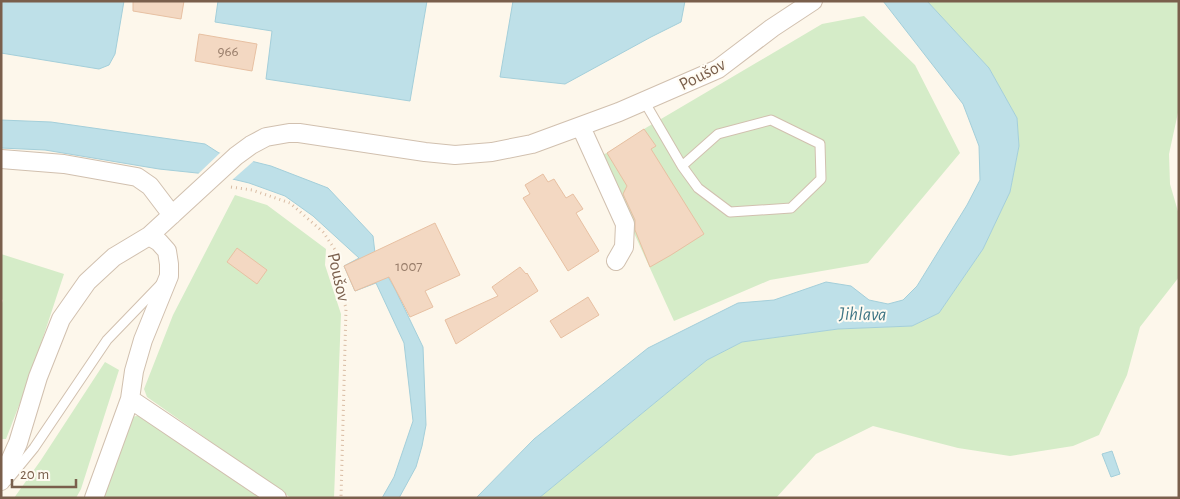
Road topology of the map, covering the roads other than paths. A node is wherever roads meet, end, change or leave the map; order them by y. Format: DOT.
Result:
graph roads {
  1 [pos="814,1"];
  2 [pos="644,101"];
  3 [pos="581,127"];
  4 [pos="1,159"];
  5 [pos="682,166"];
  6 [pos="172,215"];
  7 [pos="148,236"];
  8 [pos="616,261"];
  9 [pos="168,276"];
  10 [pos="130,398"];
  11 [pos="1,481"];
  12 [pos="1,488"];
  13 [pos="94,498"];
  14 [pos="277,498"];
  1 -- 2 [label="street, Poušov"];
  2 -- 3 [label="street, Poušov"];
  2 -- 5 [label="lane"];
  3 -- 6 [label="street, Poušov"];
  3 -- 8 [label="street"];
  4 -- 6 [label="street"];
  5 -- 5 [label="lane"];
  6 -- 7 [label="street, Poušov"];
  7 -- 9 [label="street"];
  7 -- 11 [label="street, Poušov"];
  9 -- 10 [label="street"];
  9 -- 12 [label="lane"];
  10 -- 13 [label="street"];
  10 -- 14 [label="street"];
}
